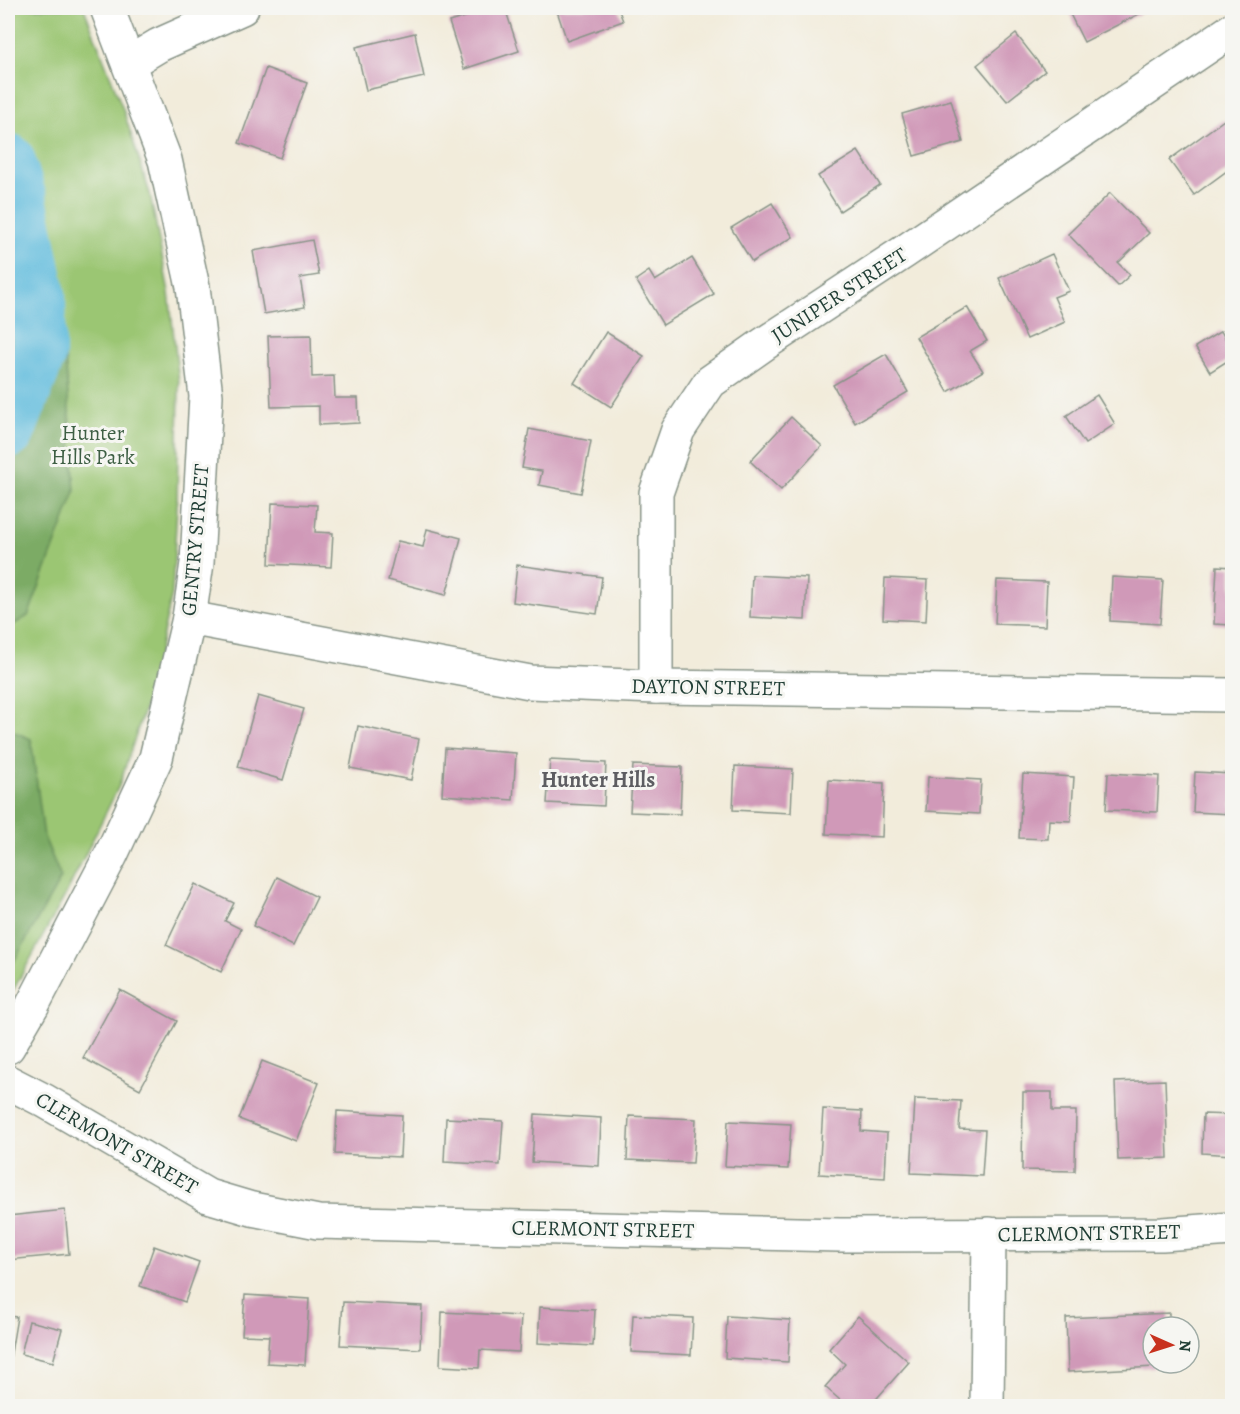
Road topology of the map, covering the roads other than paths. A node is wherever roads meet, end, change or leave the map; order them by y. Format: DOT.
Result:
graph roads {
  1 [pos="107,8"];
  2 [pos="242,8"];
  3 [pos="1233,30"];
  4 [pos="129,63"];
  5 [pos="189,618"];
  6 [pos="656,687"];
  7 [pos="1233,695"];
  8 [pos="8,1047"];
  9 [pos="8,1082"];
  10 [pos="1233,1229"];
  11 [pos="989,1234"];
  12 [pos="987,1407"];
  1 -- 4 [label="street, GENTRY STREET"];
  2 -- 4 [label="street"];
  3 -- 6 [label="street, JUNIPER STREET"];
  4 -- 5 [label="street, GENTRY STREET"];
  5 -- 6 [label="street, DAYTON STREET"];
  5 -- 8 [label="street, GENTRY STREET"];
  6 -- 7 [label="street, DAYTON STREET"];
  9 -- 11 [label="street, CLERMONT STREET"];
  10 -- 11 [label="street, CLERMONT STREET"];
  11 -- 12 [label="street"];
}
